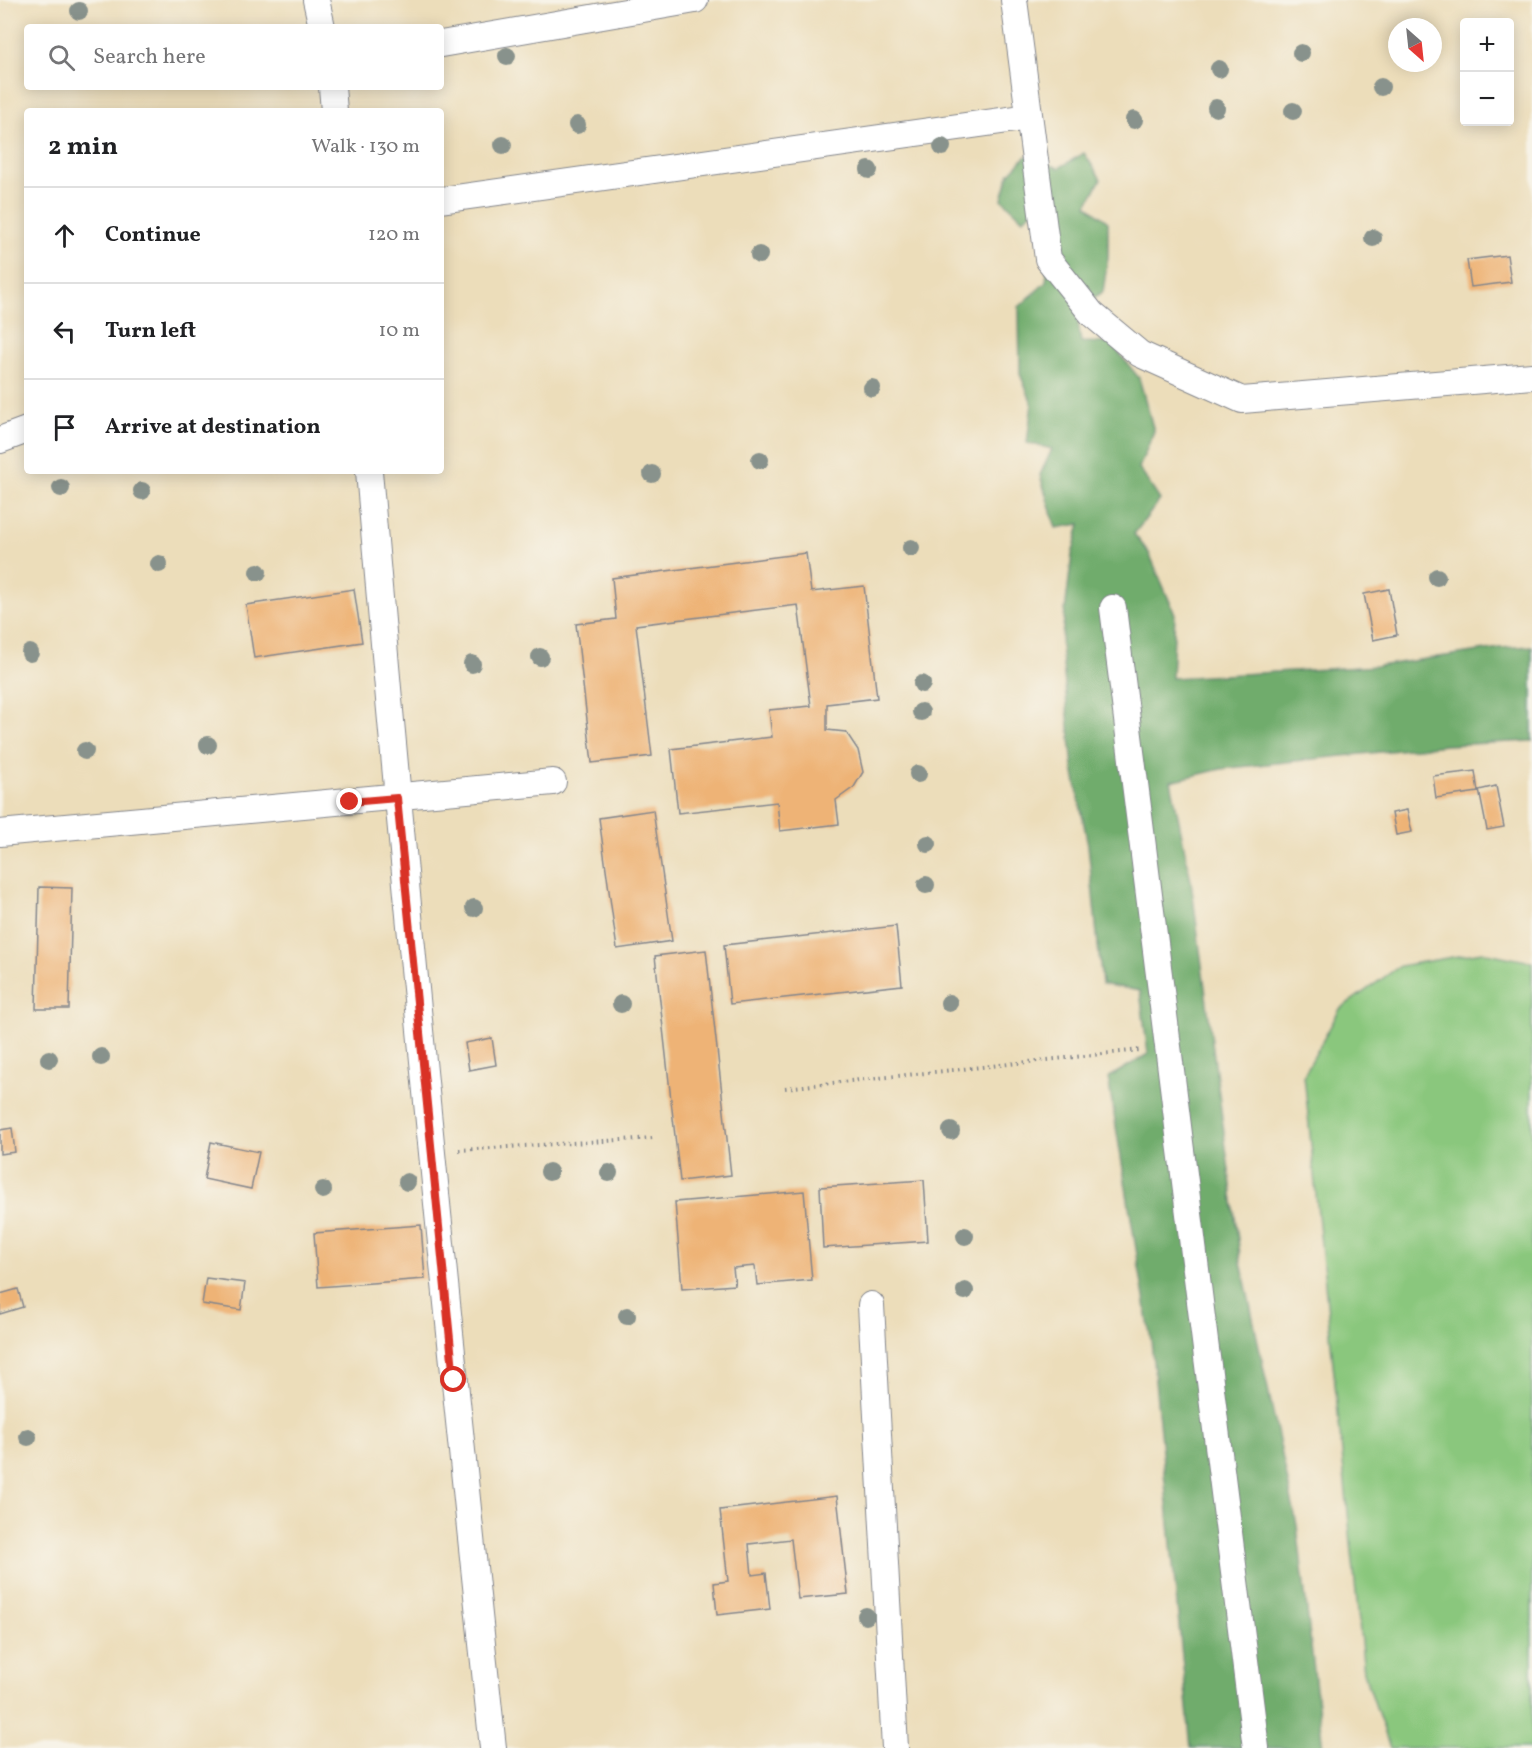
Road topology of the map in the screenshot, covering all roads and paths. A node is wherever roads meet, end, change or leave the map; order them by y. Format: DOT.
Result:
graph roads {
  1 [pos="316,0"];
  2 [pos="695,0"];
  3 [pos="1014,0"];
  4 [pos="321,24"];
  5 [pos="444,43"];
  6 [pos="332,90"];
  7 [pos="334,108"];
  8 [pos="1029,117"];
  9 [pos="444,200"];
  10 [pos="1532,376"];
  11 [pos="24,431"];
  12 [pos="0,440"];
  13 [pos="369,474"];
  14 [pos="1113,608"];
  15 [pos="553,782"];
  16 [pos="397,798"];
  17 [pos="0,833"];
  18 [pos="1168,1047"];
  19 [pos="785,1088"];
  20 [pos="653,1138"];
  21 [pos="431,1152"];
  22 [pos="871,1305"];
  23 [pos="493,1748"];
  24 [pos="895,1748"];
  25 [pos="1256,1748"];
  1 -- 4 [label="street"];
  2 -- 5 [label="street"];
  3 -- 8 [label="street"];
  6 -- 7 [label="street"];
  8 -- 9 [label="street"];
  8 -- 10 [label="street"];
  11 -- 12 [label="street"];
  13 -- 16 [label="street"];
  14 -- 18 [label="street"];
  15 -- 16 [label="street"];
  16 -- 17 [label="street"];
  16 -- 21 [label="street"];
  18 -- 19 [label="path"];
  18 -- 25 [label="street"];
  20 -- 21 [label="path"];
  21 -- 23 [label="street"];
  22 -- 24 [label="street"];
}
